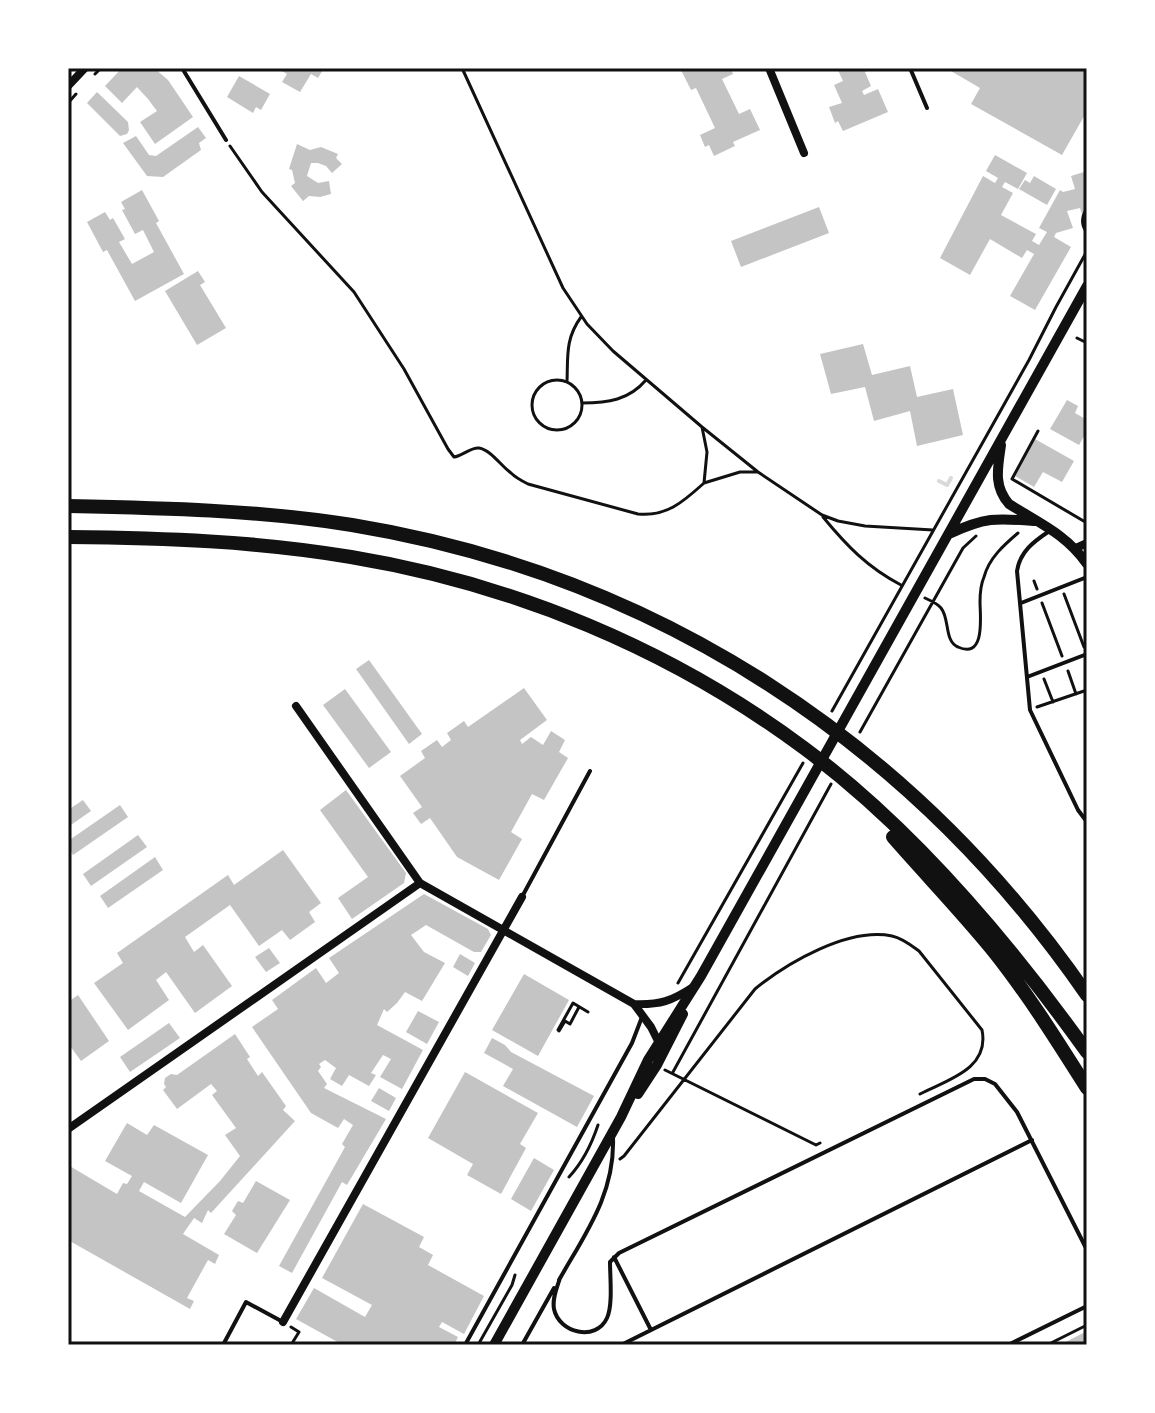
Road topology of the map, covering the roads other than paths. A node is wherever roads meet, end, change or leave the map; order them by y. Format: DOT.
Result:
graph roads {
  1 [pos="85,68"];
  2 [pos="182,68"];
  3 [pos="769,68"];
  4 [pos="910,68"];
  5 [pos="68,86"];
  6 [pos="927,108"];
  7 [pos="226,140"];
  8 [pos="804,153"];
  9 [pos="1087,209"];
  10 [pos="1087,232"];
  11 [pos="1087,286"];
  12 [pos="1001,439"];
  13 [pos="68,506"];
  14 [pos="1037,521"];
  15 [pos="1052,529"];
  16 [pos="949,534"];
  17 [pos="68,537"];
  18 [pos="1087,543"];
  19 [pos="1076,548"];
  20 [pos="1086,563"];
  21 [pos="1087,577"];
  22 [pos="1021,603"];
  23 [pos="1087,654"];
  24 [pos="1027,677"];
  25 [pos="296,706"];
  26 [pos="590,771"];
  27 [pos="843,779"];
  28 [pos="1087,822"];
  29 [pos="420,883"];
  30 [pos="522,897"];
  31 [pos="504,929"];
  32 [pos="701,976"];
  33 [pos="695,987"];
  34 [pos="1085,992"];
  35 [pos="634,1004"];
  36 [pos="643,1015"];
  37 [pos="659,1043"];
  38 [pos="1087,1052"];
  39 [pos="1087,1088"];
  40 [pos="621,1117"];
  41 [pos="68,1129"];
  42 [pos="613,1132"];
  43 [pos="1032,1140"];
  44 [pos="1087,1250"];
  45 [pos="614,1257"];
  46 [pos="560,1278"];
  47 [pos="1087,1306"];
  48 [pos="283,1322"];
  49 [pos="651,1330"];
  50 [pos="223,1345"];
  51 [pos="465,1345"];
  52 [pos="494,1345"];
  53 [pos="522,1345"];
  54 [pos="621,1345"];
  55 [pos="1008,1345"];
  1 -- 5 [label="street"];
  2 -- 7 [label="lane"];
  3 -- 8 [label="street"];
  4 -- 6 [label="lane"];
  9 -- 10 [label="lane"];
  11 -- 12 [label="street"];
  12 -- 14 [label="street"];
  12 -- 16 [label="street"];
  13 -- 34 [label="highway"];
  14 -- 15 [label="street"];
  14 -- 16 [label="street"];
  15 -- 19 [label="street"];
  15 -- 22 [label="lane"];
  16 -- 32 [label="street"];
  17 -- 27 [label="highway"];
  18 -- 19 [label="street"];
  19 -- 20 [label="street"];
  21 -- 22 [label="lane"];
  22 -- 24 [label="lane"];
  23 -- 24 [label="lane"];
  24 -- 28 [label="lane"];
  25 -- 29 [label="street"];
  26 -- 30 [label="lane"];
  27 -- 38 [label="highway"];
  27 -- 39 [label="highway"];
  29 -- 31 [label="street"];
  29 -- 41 [label="street"];
  30 -- 31 [label="street"];
  31 -- 35 [label="street"];
  31 -- 48 [label="street"];
  32 -- 33 [label="street"];
  32 -- 40 [label="street"];
  33 -- 35 [label="street"];
  33 -- 37 [label="street"];
  35 -- 36 [label="street"];
  36 -- 37 [label="street"];
  36 -- 51 [label="lane"];
  37 -- 40 [label="street"];
  40 -- 42 [label="street"];
  42 -- 46 [label="lane"];
  42 -- 52 [label="street"];
  43 -- 44 [label="lane"];
  43 -- 45 [label="lane"];
  43 -- 49 [label="lane"];
  45 -- 46 [label="lane"];
  45 -- 49 [label="lane"];
  46 -- 53 [label="lane"];
  47 -- 55 [label="lane"];
  48 -- 50 [label="lane"];
  49 -- 54 [label="lane"];
}
